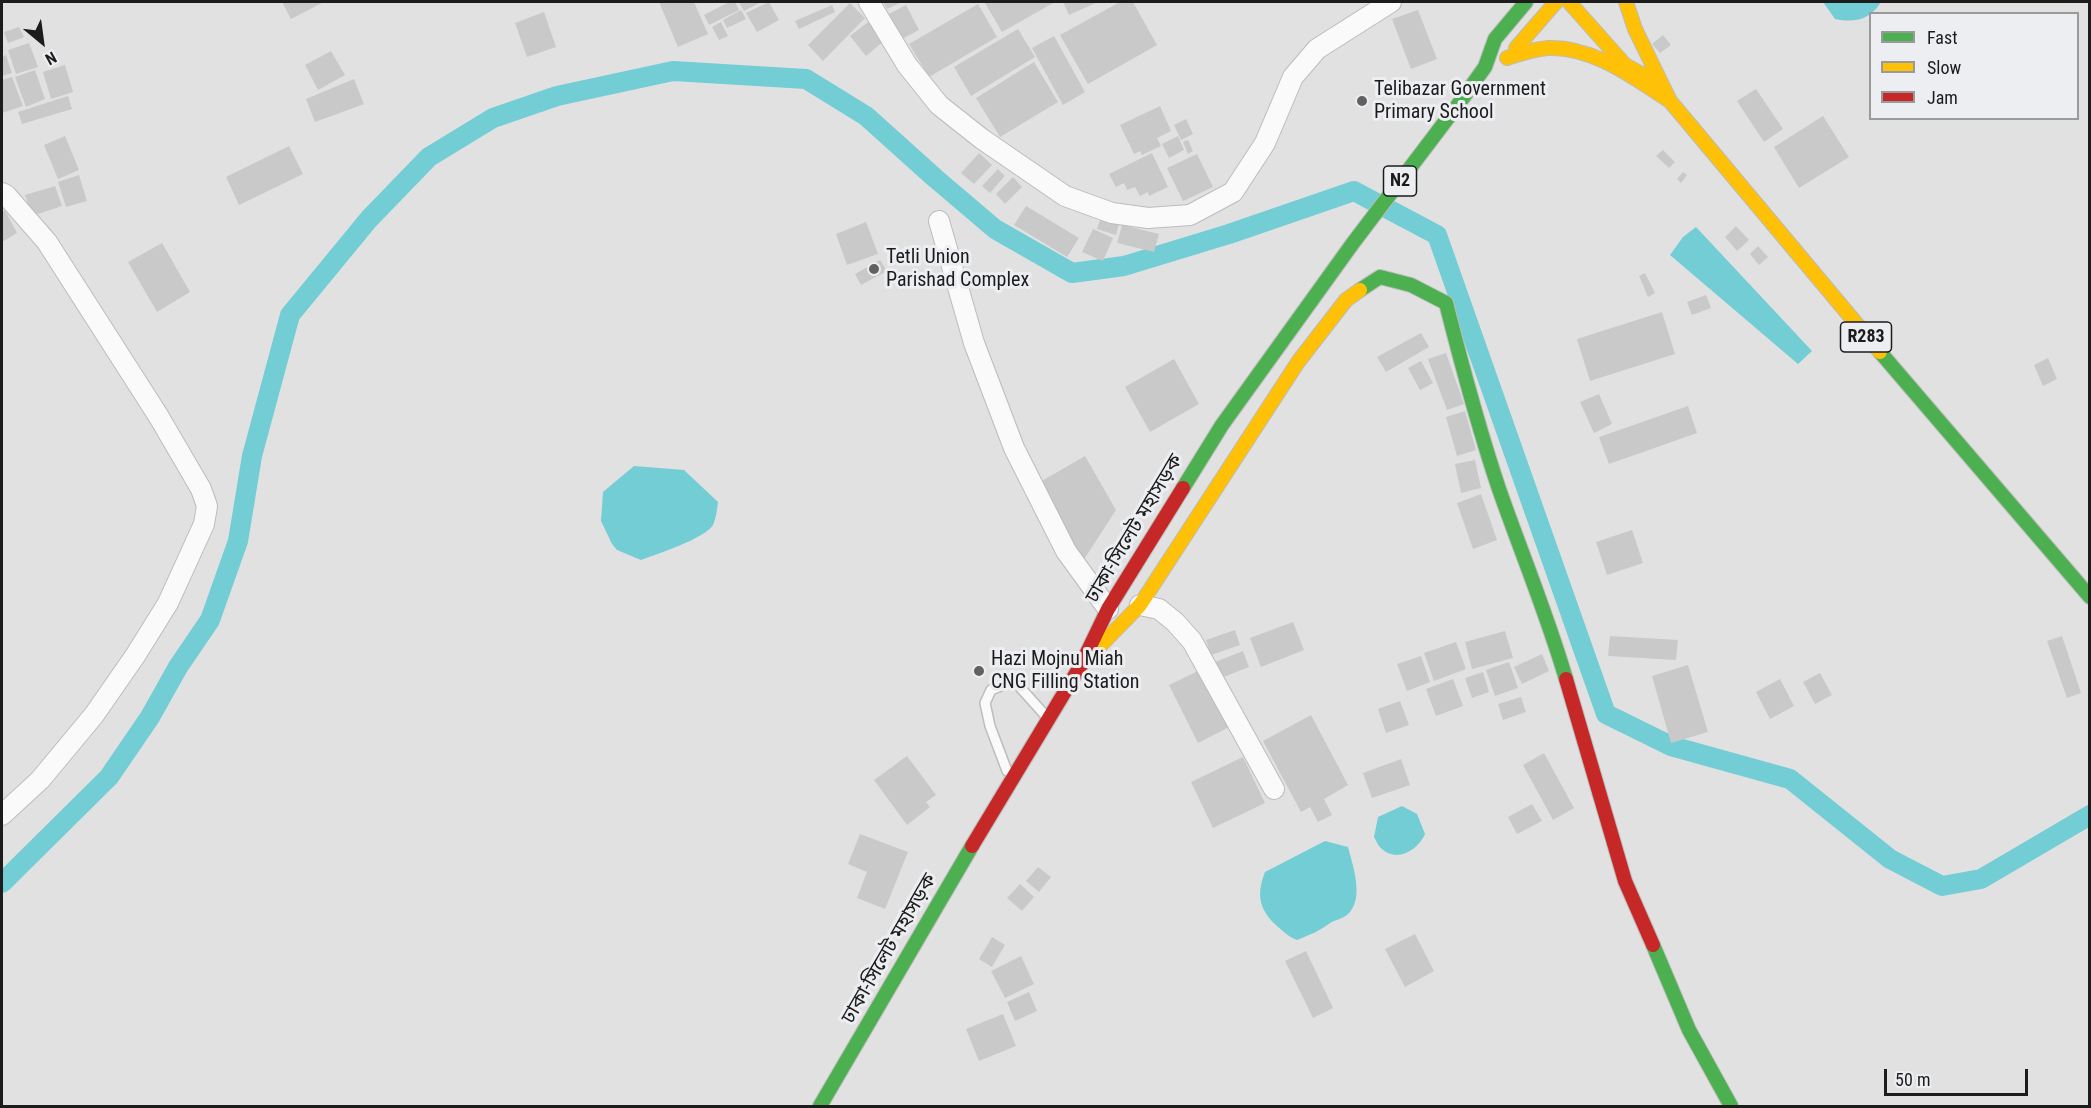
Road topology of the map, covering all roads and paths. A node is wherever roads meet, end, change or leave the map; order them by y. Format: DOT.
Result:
graph roads {
  1 [pos="869,2"];
  2 [pos="1391,2"];
  3 [pos="1526,2"];
  4 [pos="1556,2"];
  5 [pos="1569,2"];
  6 [pos="1626,2"];
  7 [pos="1624,38"];
  8 [pos="1507,58"];
  9 [pos="1485,68"];
  10 [pos="1645,76"];
  11 [pos="1670,101"];
  12 [pos="2,193"];
  13 [pos="939,221"];
  14 [pos="2090,597"];
  15 [pos="1140,605"];
  16 [pos="1108,609"];
  17 [pos="1081,665"];
  18 [pos="1048,718"];
  19 [pos="1011,780"];
  20 [pos="1274,789"];
  21 [pos="2,815"];
  22 [pos="820,1107"];
  23 [pos="1731,1107"];
  1 -- 2 [label="street"];
  3 -- 9 [label="main road, ঢাকা-সিলেট মহাসড়ক / N2"];
  4 -- 8 [label="main road"];
  5 -- 10 [label="main road, R283"];
  6 -- 11 [label="main road, R283"];
  7 -- 10 [label="main road, R283"];
  8 -- 9 [label="main road"];
  8 -- 11 [label="main road, R283"];
  9 -- 16 [label="main road, ঢাকা-সিলেট মহাসড়ক / N2"];
  10 -- 11 [label="main road, R283"];
  11 -- 14 [label="main road, R283"];
  12 -- 21 [label="street"];
  13 -- 16 [label="street"];
  15 -- 17 [label="main road"];
  15 -- 20 [label="street"];
  15 -- 23 [label="main road"];
  16 -- 17 [label="main road, ঢাকা-সিলেট মহাসড়ক / N2"];
  17 -- 18 [label="main road, ঢাকা-সিলেট মহাসড়ক / N2"];
  18 -- 19 [label="main road, ঢাকা-সিলেট মহাসড়ক / N2"];
  18 -- 19 [label="lane"];
  19 -- 22 [label="main road, ঢাকা-সিলেট মহাসড়ক / N2"];
}
